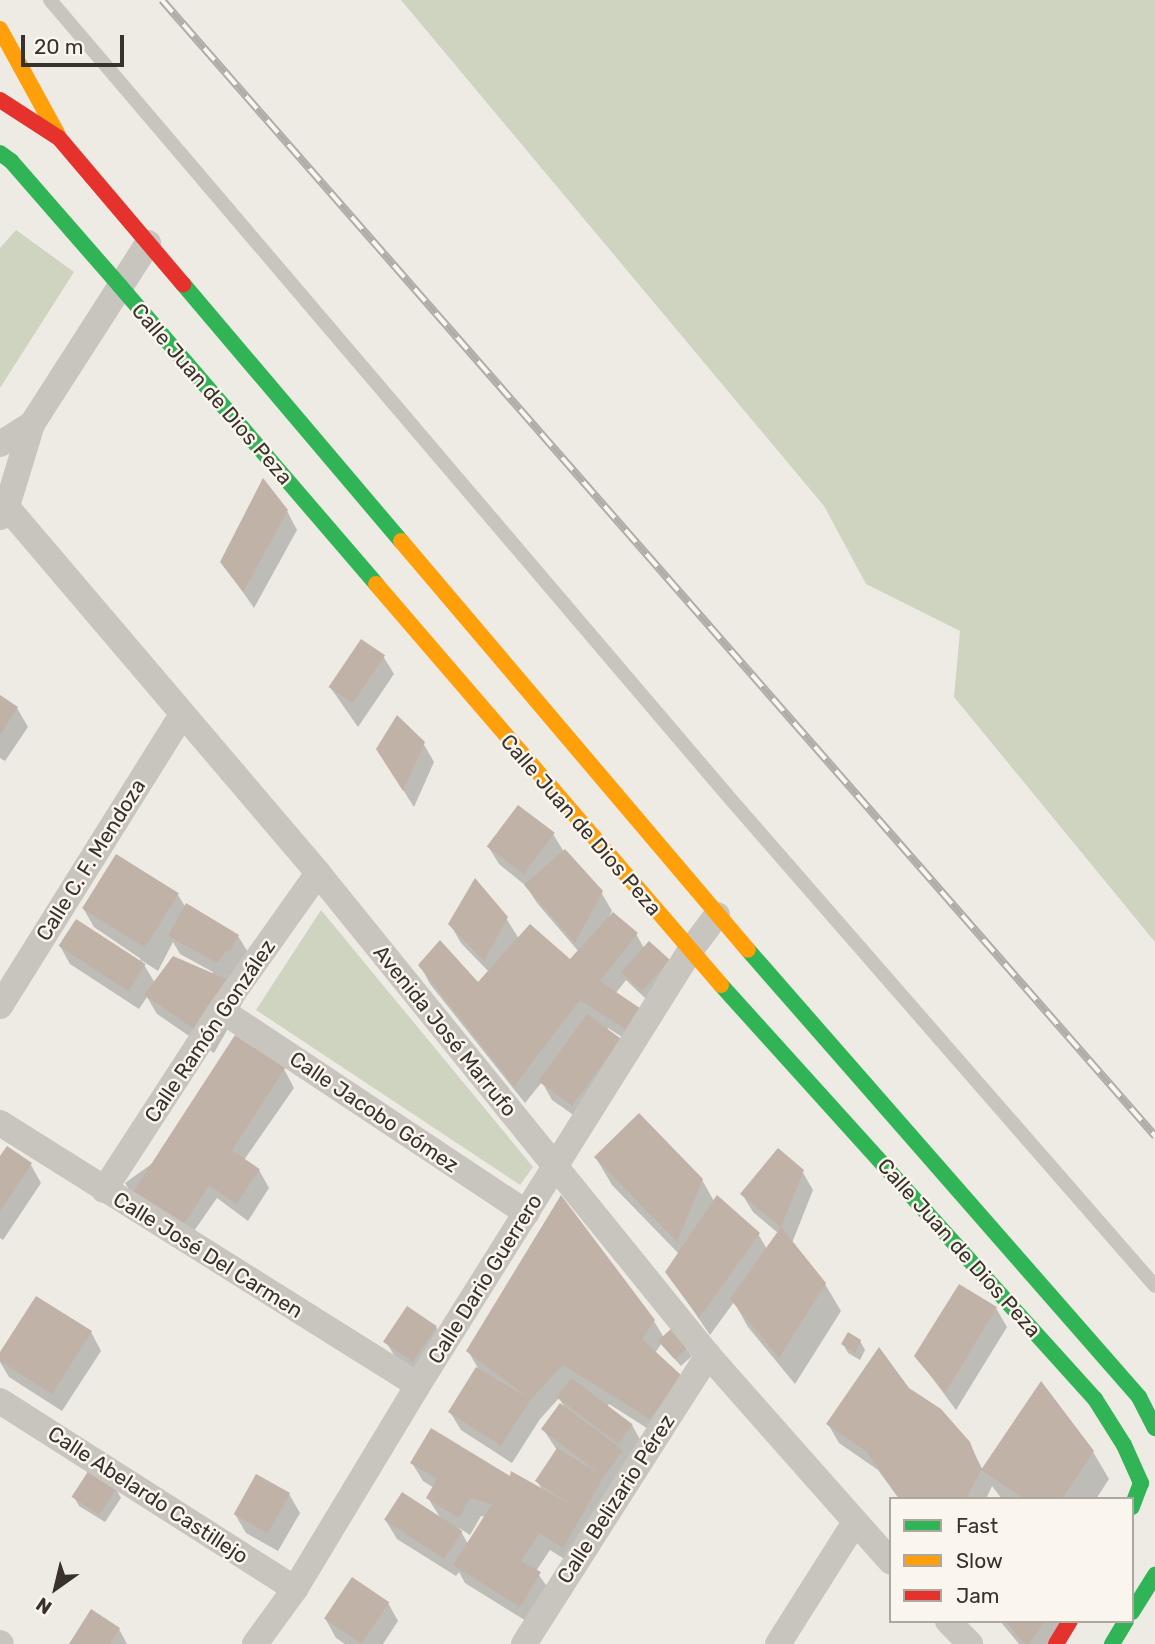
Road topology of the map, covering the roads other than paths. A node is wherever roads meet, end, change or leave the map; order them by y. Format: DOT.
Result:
graph roads {
  1 [pos="51,0"];
  2 [pos="0,29"];
  3 [pos="0,100"];
  4 [pos="60,138"];
  5 [pos="0,153"];
  6 [pos="148,243"];
  7 [pos="120,286"];
  8 [pos="32,424"];
  9 [pos="0,444"];
  10 [pos="2,507"];
  11 [pos="181,715"];
  12 [pos="318,873"];
  13 [pos="717,915"];
  14 [pos="690,951"];
  15 [pos="0,1006"];
  16 [pos="220,1010"];
  17 [pos="0,1123"];
  18 [pos="555,1167"];
  19 [pos="104,1190"];
  20 [pos="527,1213"];
  21 [pos="1155,1286"];
  22 [pos="708,1355"];
  23 [pos="418,1385"];
  24 [pos="0,1401"];
  25 [pos="1155,1428"];
  26 [pos="1143,1497"];
  27 [pos="854,1524"];
  28 [pos="889,1560"];
  29 [pos="1155,1575"];
  30 [pos="295,1589"];
  31 [pos="1134,1609"];
  32 [pos="950,1623"];
  33 [pos="1069,1623"];
  34 [pos="1125,1623"];
  35 [pos="256,1644"];
  36 [pos="524,1644"];
  37 [pos="778,1644"];
  38 [pos="970,1644"];
  39 [pos="1056,1644"];
  40 [pos="1112,1644"];
  1 -- 21 [label="lane"];
  2 -- 4 [label="main road, Calle Juan de Dios Peza"];
  3 -- 4 [label="main road, Calle Juan de Dios Peza"];
  4 -- 6 [label="main road, Calle Juan de Dios Peza"];
  5 -- 7 [label="main road, Calle Juan de Dios Peza"];
  6 -- 7 [label="street"];
  6 -- 13 [label="main road, Calle Juan de Dios Peza"];
  7 -- 8 [label="street"];
  7 -- 14 [label="main road, Calle Juan de Dios Peza"];
  8 -- 9 [label="street"];
  8 -- 10 [label="street"];
  10 -- 11 [label="street, Avenida José Marrufo"];
  11 -- 12 [label="street, Avenida José Marrufo"];
  11 -- 15 [label="street, Calle C. F. Mendoza"];
  12 -- 16 [label="street, Calle Ramón González"];
  12 -- 18 [label="street, Avenida José Marrufo"];
  13 -- 14 [label="street, Calle Dario Guerrero"];
  13 -- 25 [label="main road, Calle Juan de Dios Peza"];
  14 -- 18 [label="street, Calle Dario Guerrero"];
  14 -- 26 [label="main road, Calle Juan de Dios Peza"];
  16 -- 19 [label="street, Calle Ramón González"];
  16 -- 20 [label="street, Calle Jacobo Gómez"];
  17 -- 19 [label="street, Calle José Del Carmen"];
  18 -- 20 [label="street, Calle Dario Guerrero"];
  18 -- 22 [label="street, Avenida José Marrufo"];
  19 -- 23 [label="street, Calle José Del Carmen"];
  20 -- 23 [label="street, Calle Dario Guerrero"];
  22 -- 27 [label="street, Avenida José Marrufo"];
  22 -- 36 [label="street, Calle Belizario Pérez"];
  23 -- 30 [label="street, Calle Dario Guerrero"];
  24 -- 30 [label="street, Calle Abelardo Castillejo"];
  27 -- 28 [label="street, Avenida José Marrufo"];
  27 -- 37 [label="street"];
  29 -- 31 [label="main road"];
  30 -- 35 [label="street, Calle Dario Guerrero"];
  32 -- 38 [label="street"];
  33 -- 39 [label="main road"];
  34 -- 40 [label="main road"];
}
